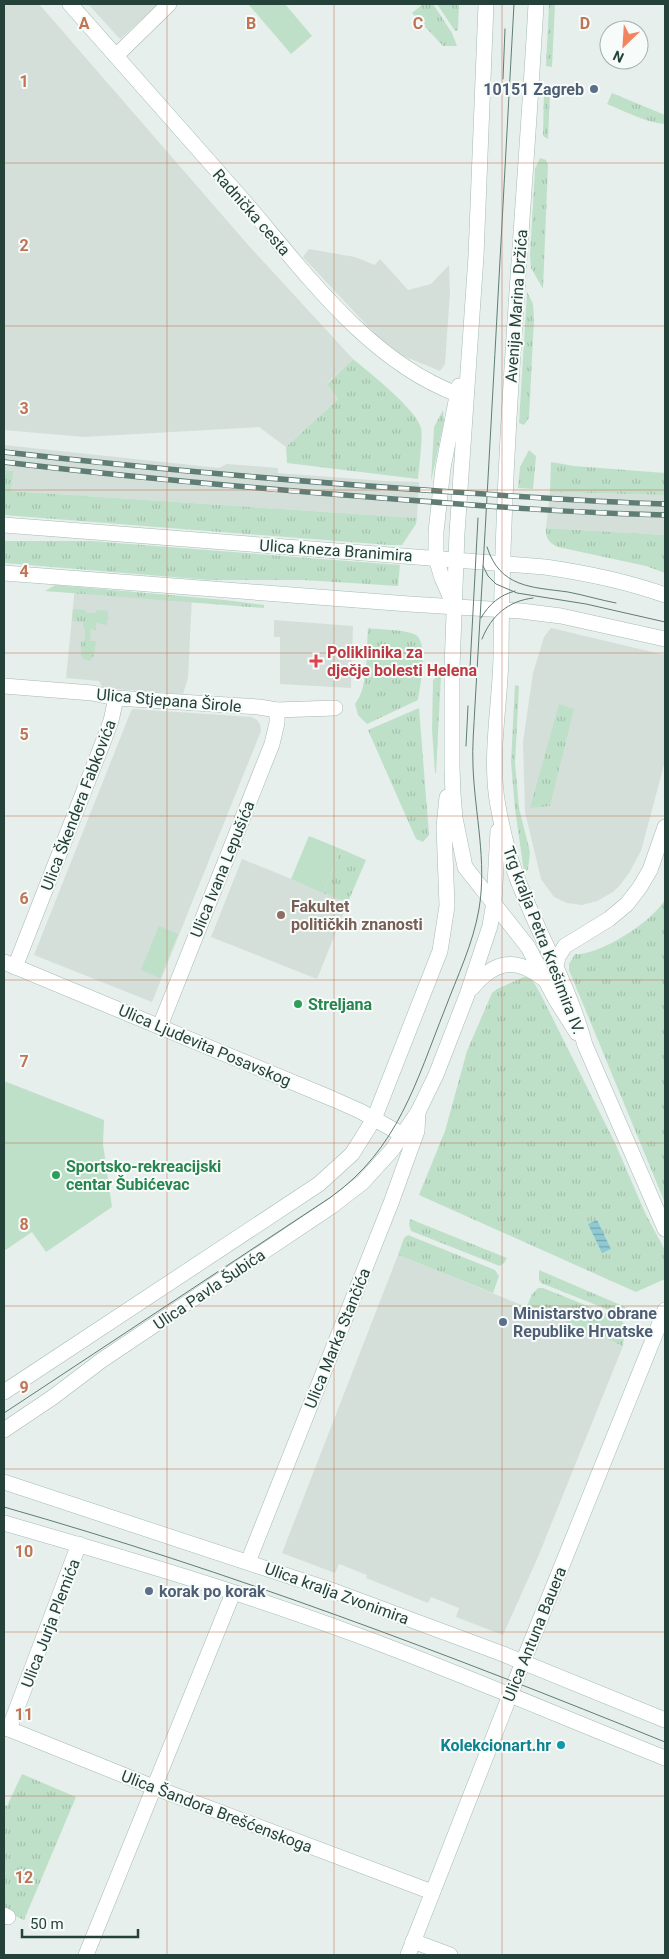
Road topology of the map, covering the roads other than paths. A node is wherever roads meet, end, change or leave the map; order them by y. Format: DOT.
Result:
graph roads {
  1 [pos="70,4"];
  2 [pos="169,4"];
  3 [pos="486,4"];
  4 [pos="536,4"];
  5 [pos="116,56"];
  6 [pos="471,345"];
  7 [pos="457,394"];
  8 [pos="4,525"];
  9 [pos="436,558"];
  10 [pos="456,559"];
  11 [pos="501,563"];
  12 [pos="4,573"];
  13 [pos="665,595"];
  14 [pos="455,606"];
  15 [pos="500,609"];
  16 [pos="665,638"];
  17 [pos="4,686"];
  18 [pos="116,698"];
  19 [pos="335,708"];
  20 [pos="277,710"];
  21 [pos="452,768"];
  22 [pos="498,805"];
  23 [pos="665,827"];
  24 [pos="494,902"];
  25 [pos="9,964"];
  26 [pos="556,966"];
  27 [pos="546,981"];
  28 [pos="466,995"];
  29 [pos="160,1026"];
  30 [pos="585,1045"];
  31 [pos="418,1112"];
  32 [pos="374,1119"];
  33 [pos="403,1135"];
  34 [pos="665,1229"];
  35 [pos="664,1312"];
  36 [pos="4,1392"];
  37 [pos="4,1430"];
  38 [pos="4,1482"];
  39 [pos="4,1523"];
  40 [pos="79,1544"];
  41 [pos="248,1562"];
  42 [pos="233,1592"];
  43 [pos="522,1662"];
  44 [pos="510,1694"];
  45 [pos="665,1720"];
  46 [pos="7,1728"];
  47 [pos="665,1758"];
  48 [pos="153,1787"];
  49 [pos="432,1892"];
  50 [pos="413,1941"];
  51 [pos="86,1955"];
  52 [pos="408,1955"];
  53 [pos="450,1955"];
  1 -- 5 [label="main road, Radnička cesta"];
  2 -- 5 [label="main road"];
  3 -- 6 [label="main road"];
  4 -- 11 [label="main road, Avenija Marina Držića"];
  5 -- 7 [label="main road, Radnička cesta"];
  6 -- 7 [label="main road"];
  6 -- 10 [label="main road"];
  7 -- 9 [label="main road"];
  8 -- 9 [label="main road, Ulica kneza Branimira"];
  9 -- 10 [label="main road, Ulica kneza Branimira"];
  9 -- 14 [label="main road"];
  10 -- 11 [label="main road, Ulica kneza Branimira"];
  10 -- 14 [label="main road"];
  11 -- 13 [label="main road, Ulica kneza Branimira"];
  11 -- 15 [label="main road, Avenija Marina Držića"];
  12 -- 14 [label="main road"];
  14 -- 15 [label="main road"];
  14 -- 21 [label="main road, Trg kralja Petra Krešimira IV."];
  15 -- 16 [label="main road"];
  15 -- 22 [label="main road, Trg kralja Petra Krešimira IV."];
  17 -- 18 [label="main road, Ulica Stjepana Širole"];
  18 -- 20 [label="main road, Ulica Stjepana Širole"];
  18 -- 25 [label="main road, Ulica Škendera Fabkovića"];
  19 -- 20 [label="main road, Ulica Stjepana Širole"];
  20 -- 29 [label="main road, Ulica Ivana Lepušića"];
  21 -- 24 [label="main road, Trg kralja Petra Krešimira IV."];
  21 -- 32 [label="main road, Trg kralja Petra Krešimira IV."];
  22 -- 24 [label="main road, Trg kralja Petra Krešimira IV."];
  22 -- 26 [label="main road, Trg kralja Petra Krešimira IV."];
  23 -- 26 [label="main road"];
  24 -- 27 [label="main road, Trg kralja Petra Krešimira IV."];
  24 -- 28 [label="main road, Trg kralja Petra Krešimira IV."];
  25 -- 29 [label="main road, Ulica Ljudevita Posavskog"];
  26 -- 30 [label="main road, Trg kralja Petra Krešimira IV."];
  27 -- 28 [label="main road"];
  27 -- 30 [label="main road, Trg kralja Petra Krešimira IV."];
  28 -- 31 [label="main road, Trg kralja Petra Krešimira IV."];
  29 -- 32 [label="main road, Ulica Ljudevita Posavskog"];
  30 -- 34 [label="main road, Trg kralja Petra Krešimira IV."];
  31 -- 33 [label="main road, Trg kralja Petra Krešimira IV."];
  31 -- 41 [label="main road, Ulica Marka Stančića"];
  32 -- 33 [label="main road, Ulica Ljudevita Posavskog"];
  32 -- 36 [label="main road, Ulica Pavla Šubića"];
  33 -- 37 [label="main road, Ulica Pavla Šubića"];
  35 -- 43 [label="main road, Ulica Antuna Bauera"];
  38 -- 41 [label="main road, Ulica kralja Zvonimira"];
  39 -- 40 [label="main road, Ulica kralja Zvonimira"];
  40 -- 42 [label="main road, Ulica kralja Zvonimira"];
  40 -- 46 [label="main road, Ulica Jurja Plemića"];
  41 -- 43 [label="main road, Ulica kralja Zvonimira"];
  42 -- 44 [label="main road, Ulica kralja Zvonimira"];
  42 -- 48 [label="main road"];
  43 -- 44 [label="main road, Ulica Antuna Bauera"];
  43 -- 45 [label="main road, Ulica kralja Zvonimira"];
  44 -- 47 [label="main road, Ulica kralja Zvonimira"];
  44 -- 49 [label="main road, Ulica Antuna Bauera"];
  46 -- 48 [label="main road, Ulica Šandora Brešćenskoga"];
  48 -- 49 [label="main road, Ulica Šandora Brešćenskoga"];
  48 -- 51 [label="main road"];
  49 -- 50 [label="main road, Ulica Antuna Bauera"];
  50 -- 52 [label="main road, Ulica Antuna Bauera"];
  50 -- 53 [label="main road"];
}
